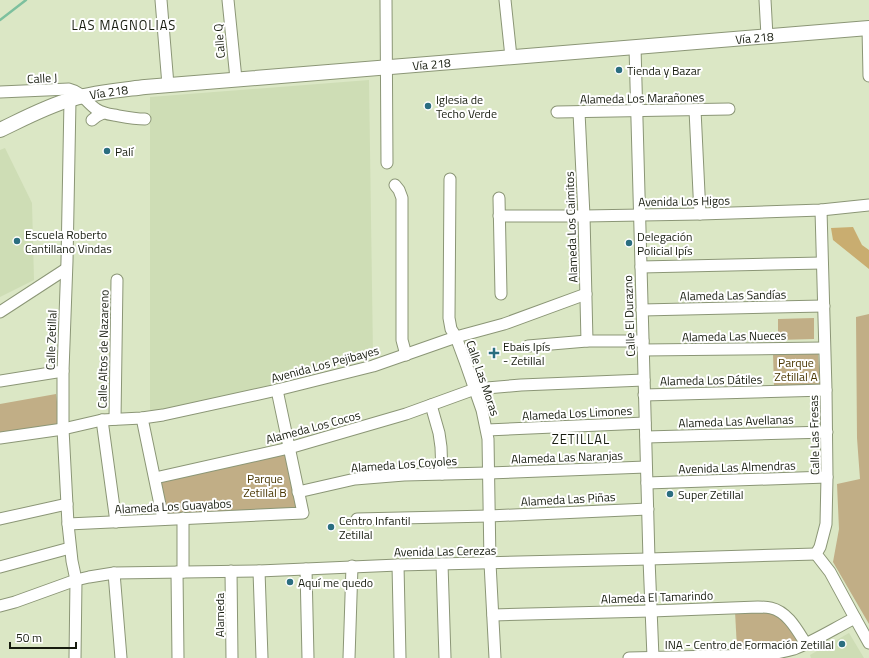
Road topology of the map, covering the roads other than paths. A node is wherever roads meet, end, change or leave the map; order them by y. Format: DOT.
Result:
graph roads {
  1 [pos="161,0"];
  2 [pos="228,0"];
  3 [pos="386,0"];
  4 [pos="505,0"];
  5 [pos="765,0"];
  6 [pos="869,28"];
  7 [pos="767,36"];
  8 [pos="635,47"];
  9 [pos="511,57"];
  10 [pos="387,67"];
  11 [pos="869,76"];
  12 [pos="236,79"];
  13 [pos="168,85"];
  14 [pos="0,92"];
  15 [pos="76,98"];
  16 [pos="729,109"];
  17 [pos="695,110"];
  18 [pos="637,111"];
  19 [pos="557,112"];
  20 [pos="579,112"];
  21 [pos="103,113"];
  22 [pos="145,119"];
  23 [pos="92,120"];
  24 [pos="0,130"];
  25 [pos="387,163"];
  26 [pos="450,180"];
  27 [pos="395,186"];
  28 [pos="499,198"];
  29 [pos="869,205"];
  30 [pos="821,210"];
  31 [pos="700,214"];
  32 [pos="640,215"];
  33 [pos="499,216"];
  34 [pos="584,216"];
  35 [pos="822,263"];
  36 [pos="641,267"];
  37 [pos="66,269"];
  38 [pos="117,280"];
  39 [pos="501,294"];
  40 [pos="586,294"];
  41 [pos="824,306"];
  42 [pos="642,310"];
  43 [pos="0,312"];
  44 [pos="456,337"];
  45 [pos="587,341"];
  46 [pos="643,345"];
  47 [pos="528,346"];
  48 [pos="824,348"];
  49 [pos="406,355"];
  50 [pos="63,371"];
  51 [pos="644,380"];
  52 [pos="0,381"];
  53 [pos="475,389"];
  54 [pos="277,390"];
  55 [pos="826,390"];
  56 [pos="644,395"];
  57 [pos="430,405"];
  58 [pos="142,418"];
  59 [pos="115,419"];
  60 [pos="102,420"];
  61 [pos="645,423"];
  62 [pos="63,429"];
  63 [pos="486,430"];
  64 [pos="827,432"];
  65 [pos="646,437"];
  66 [pos="0,438"];
  67 [pos="289,448"];
  68 [pos="646,467"];
  69 [pos="488,473"];
  70 [pos="442,474"];
  71 [pos="827,476"];
  72 [pos="155,478"];
  73 [pos="647,483"];
  74 [pos="298,492"];
  75 [pos="67,504"];
  76 [pos="648,509"];
  77 [pos="489,516"];
  78 [pos="183,518"];
  79 [pos="0,519"];
  80 [pos="163,519"];
  81 [pos="357,519"];
  82 [pos="116,522"];
  83 [pos="68,524"];
  84 [pos="70,548"];
  85 [pos="816,554"];
  86 [pos="649,559"];
  87 [pos="490,563"];
  88 [pos="442,564"];
  89 [pos="398,565"];
  90 [pos="0,566"];
  91 [pos="352,566"];
  92 [pos="306,569"];
  93 [pos="231,571"];
  94 [pos="259,571"];
  95 [pos="180,572"];
  96 [pos="114,573"];
  97 [pos="76,580"];
  98 [pos="0,606"];
  99 [pos="651,611"];
  100 [pos="493,615"];
  101 [pos="854,618"];
  102 [pos="869,643"];
  103 [pos="806,644"];
  104 [pos="653,657"];
  105 [pos="75,658"];
  106 [pos="121,658"];
  107 [pos="178,658"];
  108 [pos="232,658"];
  109 [pos="262,658"];
  110 [pos="308,658"];
  111 [pos="349,658"];
  112 [pos="400,658"];
  113 [pos="445,658"];
  114 [pos="495,658"];
  115 [pos="629,658"];
  1 -- 13 [label="street"];
  2 -- 12 [label="street, Calle Q"];
  3 -- 10 [label="street"];
  4 -- 9 [label="street"];
  5 -- 7 [label="street"];
  6 -- 7 [label="main road, Vía 218"];
  6 -- 11 [label="street"];
  7 -- 8 [label="main road, Vía 218"];
  8 -- 9 [label="main road, Vía 218"];
  8 -- 18 [label="street, Calle El Durazno"];
  9 -- 10 [label="main road, Vía 218"];
  10 -- 12 [label="main road, Vía 218"];
  10 -- 25 [label="street"];
  12 -- 13 [label="main road, Vía 218"];
  13 -- 15 [label="main road, Vía 218"];
  14 -- 15 [label="street, Calle J"];
  15 -- 21 [label="street"];
  15 -- 24 [label="main road, Vía 218"];
  15 -- 37 [label="street, Calle Zetillal"];
  16 -- 17 [label="street, Alameda Los Marañones"];
  17 -- 18 [label="street, Alameda Los Marañones"];
  17 -- 31 [label="street"];
  18 -- 20 [label="street, Alameda Los Marañones"];
  18 -- 32 [label="street, Calle El Durazno"];
  19 -- 20 [label="street, Alameda Los Marañones"];
  20 -- 34 [label="street, Alameda Los Caimitos"];
  21 -- 22 [label="street"];
  21 -- 23 [label="street"];
  26 -- 44 [label="street, Calle Las Moras"];
  27 -- 49 [label="street"];
  28 -- 33 [label="street"];
  29 -- 30 [label="street, Avenida Los Higos"];
  30 -- 31 [label="street, Avenida Los Higos"];
  30 -- 35 [label="street, Calle Las Fresas"];
  31 -- 32 [label="street, Avenida Los Higos"];
  32 -- 34 [label="street, Avenida Los Higos"];
  32 -- 36 [label="street, Calle El Durazno"];
  33 -- 34 [label="street, Avenida Los Higos"];
  33 -- 39 [label="street"];
  34 -- 40 [label="street, Alameda Los Caimitos"];
  35 -- 36 [label="street"];
  35 -- 41 [label="street, Calle Las Fresas"];
  36 -- 42 [label="street, Calle El Durazno"];
  37 -- 43 [label="street"];
  37 -- 50 [label="street, Calle Zetillal"];
  38 -- 59 [label="street, Calle Altos de Nazareno"];
  40 -- 44 [label="street, Avenida Los Pejibayes"];
  40 -- 45 [label="street, Alameda Los Caimitos"];
  41 -- 42 [label="street, Alameda Las Sandías"];
  41 -- 48 [label="street, Calle Las Fresas"];
  42 -- 46 [label="street, Calle El Durazno"];
  44 -- 49 [label="street, Avenida Los Pejibayes"];
  44 -- 53 [label="street, Calle Las Moras"];
  45 -- 46 [label="street, Alameda Las Nueces"];
  45 -- 47 [label="street, Alameda Las Nueces"];
  46 -- 48 [label="street, Alameda Las Nueces"];
  46 -- 51 [label="street, Calle El Durazno"];
  48 -- 55 [label="street, Calle Las Fresas"];
  49 -- 54 [label="street, Avenida Los Pejibayes"];
  50 -- 52 [label="street"];
  50 -- 62 [label="street, Calle Zetillal"];
  51 -- 53 [label="street, Alameda Los Cocos"];
  51 -- 56 [label="street, Calle El Durazno"];
  53 -- 57 [label="street, Alameda Los Cocos"];
  53 -- 63 [label="street, Calle Las Moras"];
  54 -- 58 [label="street, Avenida Los Pejibayes"];
  54 -- 67 [label="street"];
  55 -- 56 [label="street, Alameda Los Dátiles"];
  55 -- 64 [label="street, Calle Las Fresas"];
  56 -- 61 [label="street, Calle El Durazno"];
  57 -- 67 [label="street, Alameda Los Cocos"];
  57 -- 70 [label="street"];
  58 -- 59 [label="street, Avenida Los Pejibayes"];
  58 -- 72 [label="street"];
  59 -- 60 [label="street, Avenida Los Pejibayes"];
  60 -- 62 [label="street, Avenida Los Pejibayes"];
  60 -- 82 [label="street"];
  61 -- 63 [label="street, Alameda Los Limones"];
  61 -- 65 [label="street, Calle El Durazno"];
  62 -- 66 [label="street, Avenida Los Pejibayes"];
  62 -- 75 [label="street, Calle Zetillal"];
  63 -- 69 [label="street, Calle Las Moras"];
  64 -- 65 [label="street, Alameda Las Avellanas"];
  64 -- 71 [label="street, Calle Las Fresas"];
  65 -- 68 [label="street, Calle El Durazno"];
  67 -- 72 [label="street, Alameda Los Cocos"];
  67 -- 74 [label="street"];
  68 -- 69 [label="street, Alameda Las Naranjas"];
  68 -- 73 [label="street, Calle El Durazno"];
  69 -- 70 [label="street, Alameda Los Coyoles"];
  69 -- 77 [label="street, Calle Las Moras"];
  70 -- 74 [label="street, Alameda Los Coyoles"];
  71 -- 73 [label="street, Avenida Las Almendras"];
  71 -- 85 [label="street, Calle Las Fresas"];
  72 -- 80 [label="street"];
  73 -- 76 [label="street, Calle El Durazno"];
  74 -- 78 [label="street, Alameda Los Guayabos"];
  75 -- 79 [label="street"];
  75 -- 83 [label="street, Calle Zetillal"];
  76 -- 77 [label="street, Alameda Las Piñas"];
  76 -- 86 [label="street, Calle El Durazno"];
  77 -- 81 [label="street, Alameda Las Piñas"];
  77 -- 87 [label="street, Calle Las Moras"];
  78 -- 80 [label="street, Alameda Los Guayabos"];
  78 -- 95 [label="street"];
  80 -- 82 [label="street, Alameda Los Guayabos"];
  82 -- 83 [label="street, Alameda Los Guayabos"];
  83 -- 84 [label="street, Calle Zetillal"];
  84 -- 90 [label="street"];
  84 -- 97 [label="street, Calle Zetillal"];
  85 -- 86 [label="street, Avenida Las Cerezas"];
  85 -- 101 [label="street"];
  86 -- 87 [label="street, Avenida Las Cerezas"];
  86 -- 99 [label="street, Calle El Durazno"];
  87 -- 88 [label="street, Avenida Las Cerezas"];
  87 -- 100 [label="street, Calle Las Moras"];
  88 -- 89 [label="street, Avenida Las Cerezas"];
  88 -- 113 [label="street"];
  89 -- 91 [label="street, Avenida Las Cerezas"];
  89 -- 112 [label="street"];
  91 -- 92 [label="street, Avenida Las Cerezas"];
  91 -- 111 [label="street"];
  92 -- 94 [label="street, Avenida Las Cerezas"];
  92 -- 110 [label="street"];
  93 -- 94 [label="street, Avenida Las Cerezas"];
  93 -- 95 [label="street, Avenida Las Cerezas"];
  93 -- 108 [label="street, Alameda"];
  94 -- 109 [label="street"];
  95 -- 96 [label="street, Avenida Las Cerezas"];
  95 -- 107 [label="street"];
  96 -- 97 [label="street, Avenida Las Cerezas"];
  96 -- 106 [label="street"];
  97 -- 98 [label="street, Avenida Las Cerezas"];
  97 -- 105 [label="street, Calle Zetillal"];
  99 -- 100 [label="street, Alameda El Tamarindo"];
  99 -- 103 [label="street, Alameda El Tamarindo"];
  99 -- 104 [label="street, Calle El Durazno"];
  100 -- 114 [label="street, Calle Las Moras"];
  101 -- 102 [label="street"];
  101 -- 103 [label="street"];
  103 -- 104 [label="street"];
  104 -- 115 [label="street"];
}
